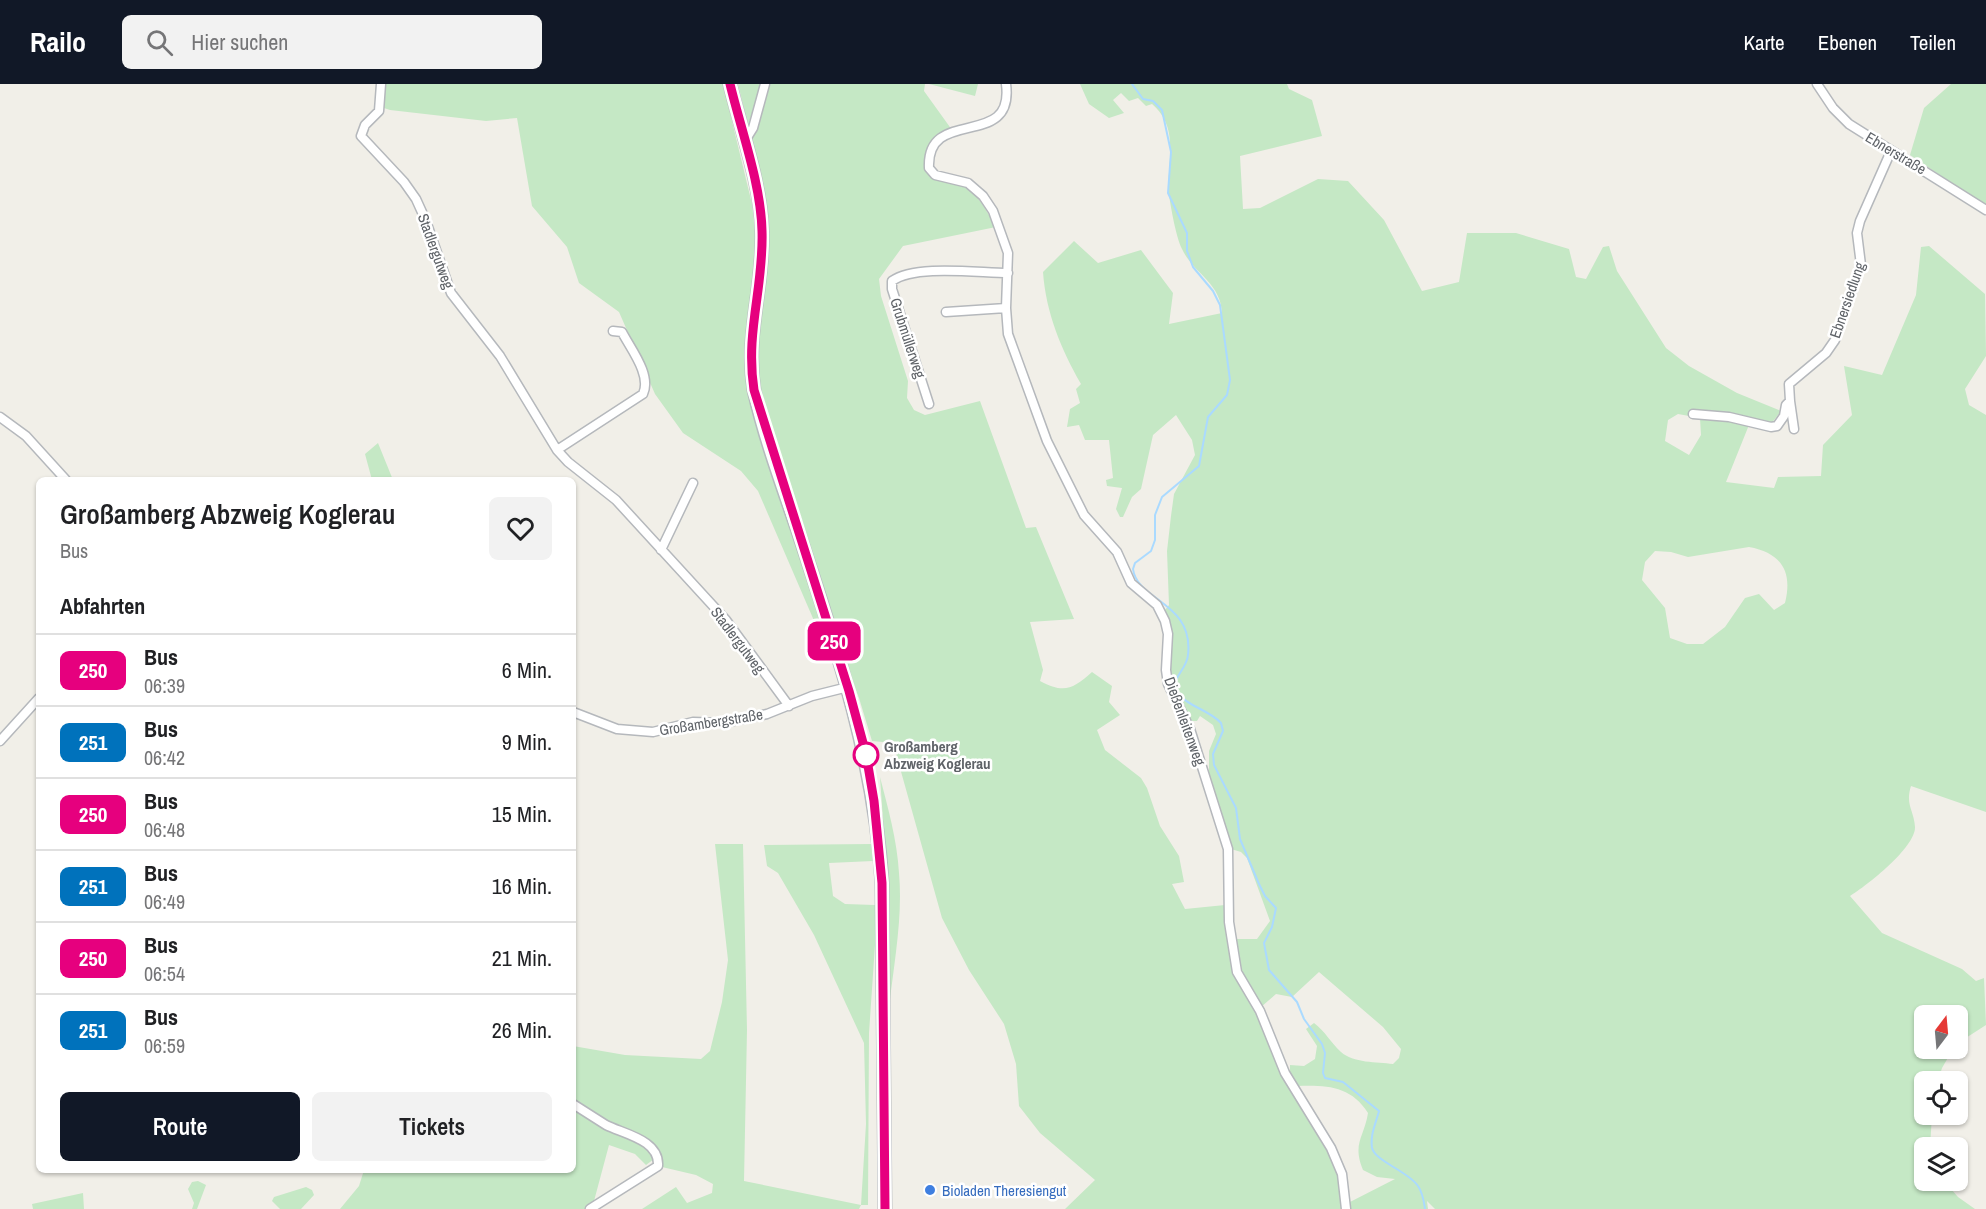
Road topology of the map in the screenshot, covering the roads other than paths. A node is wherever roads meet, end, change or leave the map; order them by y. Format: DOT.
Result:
graph roads {
  1 [pos="381,84"];
  2 [pos="730,84"];
  3 [pos="765,84"];
  4 [pos="1006,84"];
  5 [pos="1817,84"];
  6 [pos="743,137"];
  7 [pos="1891,151"];
  8 [pos="1986,210"];
  9 [pos="1008,273"];
  10 [pos="1006,308"];
  11 [pos="946,312"];
  12 [pos="613,331"];
  13 [pos="1790,401"];
  14 [pos="929,404"];
  15 [pos="1693,414"];
  16 [pos="0,417"];
  17 [pos="1794,429"];
  18 [pos="557,450"];
  19 [pos="63,477"];
  20 [pos="693,483"];
  21 [pos="661,550"];
  22 [pos="848,687"];
  23 [pos="36,701"];
  24 [pos="789,706"];
  25 [pos="576,713"];
  26 [pos="0,741"];
  27 [pos="576,1106"];
  28 [pos="590,1209"];
  29 [pos="885,1209"];
  30 [pos="1346,1209"];
  1 -- 18 [label="street, Stadlergutweg"];
  2 -- 6 [label="main road"];
  3 -- 6 [label="street"];
  4 -- 9 [label="street, Dießenleitenweg"];
  5 -- 7 [label="street, Ebnerstraße"];
  6 -- 22 [label="main road"];
  7 -- 8 [label="street, Ebnerstraße"];
  7 -- 13 [label="street, Ebnersiedlung"];
  9 -- 10 [label="street, Dießenleitenweg"];
  9 -- 14 [label="street, Grubmüllerweg"];
  10 -- 11 [label="street"];
  10 -- 30 [label="street, Dießenleitenweg"];
  12 -- 18 [label="street"];
  13 -- 15 [label="street, Ebnersiedlung"];
  13 -- 17 [label="street, Ebnersiedlung"];
  16 -- 19 [label="street"];
  18 -- 21 [label="street, Stadlergutweg"];
  20 -- 21 [label="street"];
  21 -- 24 [label="street, Stadlergutweg"];
  22 -- 24 [label="street, Großambergstraße"];
  22 -- 29 [label="main road"];
  23 -- 26 [label="street"];
  24 -- 25 [label="street, Großambergstraße"];
  27 -- 28 [label="street"];
}
